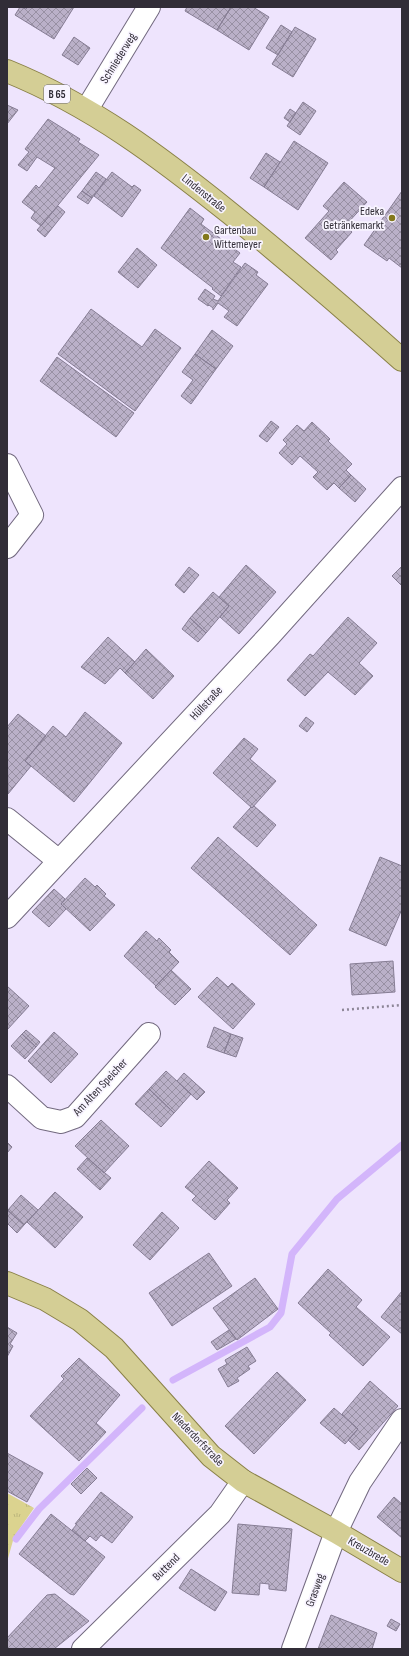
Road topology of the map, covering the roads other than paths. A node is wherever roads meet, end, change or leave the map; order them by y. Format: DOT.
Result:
graph roads {
  1 [pos="149,7"];
  2 [pos="7,71"];
  3 [pos="87,109"];
  4 [pos="402,360"];
  5 [pos="7,465"];
  6 [pos="402,488"];
  7 [pos="7,547"];
  8 [pos="7,820"];
  9 [pos="59,861"];
  10 [pos="7,917"];
  11 [pos="149,1034"];
  12 [pos="7,1086"];
  13 [pos="7,1283"];
  14 [pos="402,1420"];
  15 [pos="243,1481"];
  16 [pos="336,1532"];
  17 [pos="402,1571"];
  18 [pos="83,1649"];
  19 [pos="294,1649"];
  1 -- 3 [label="street, Schniederweg"];
  2 -- 3 [label="main road, Lindenstraße / B 65"];
  3 -- 4 [label="main road, Lindenstraße / B 65"];
  5 -- 7 [label="street"];
  6 -- 9 [label="street, Hüllstraße"];
  8 -- 9 [label="street"];
  9 -- 10 [label="street, Hüllstraße"];
  11 -- 12 [label="street, Am Alten Speicher"];
  13 -- 15 [label="main road, Niederdorfstraße"];
  14 -- 16 [label="street"];
  15 -- 16 [label="main road, Niederdorfstraße"];
  15 -- 18 [label="street, Buttend"];
  16 -- 17 [label="main road, Kreuzbrede"];
  16 -- 19 [label="street, Grasweg"];
}
